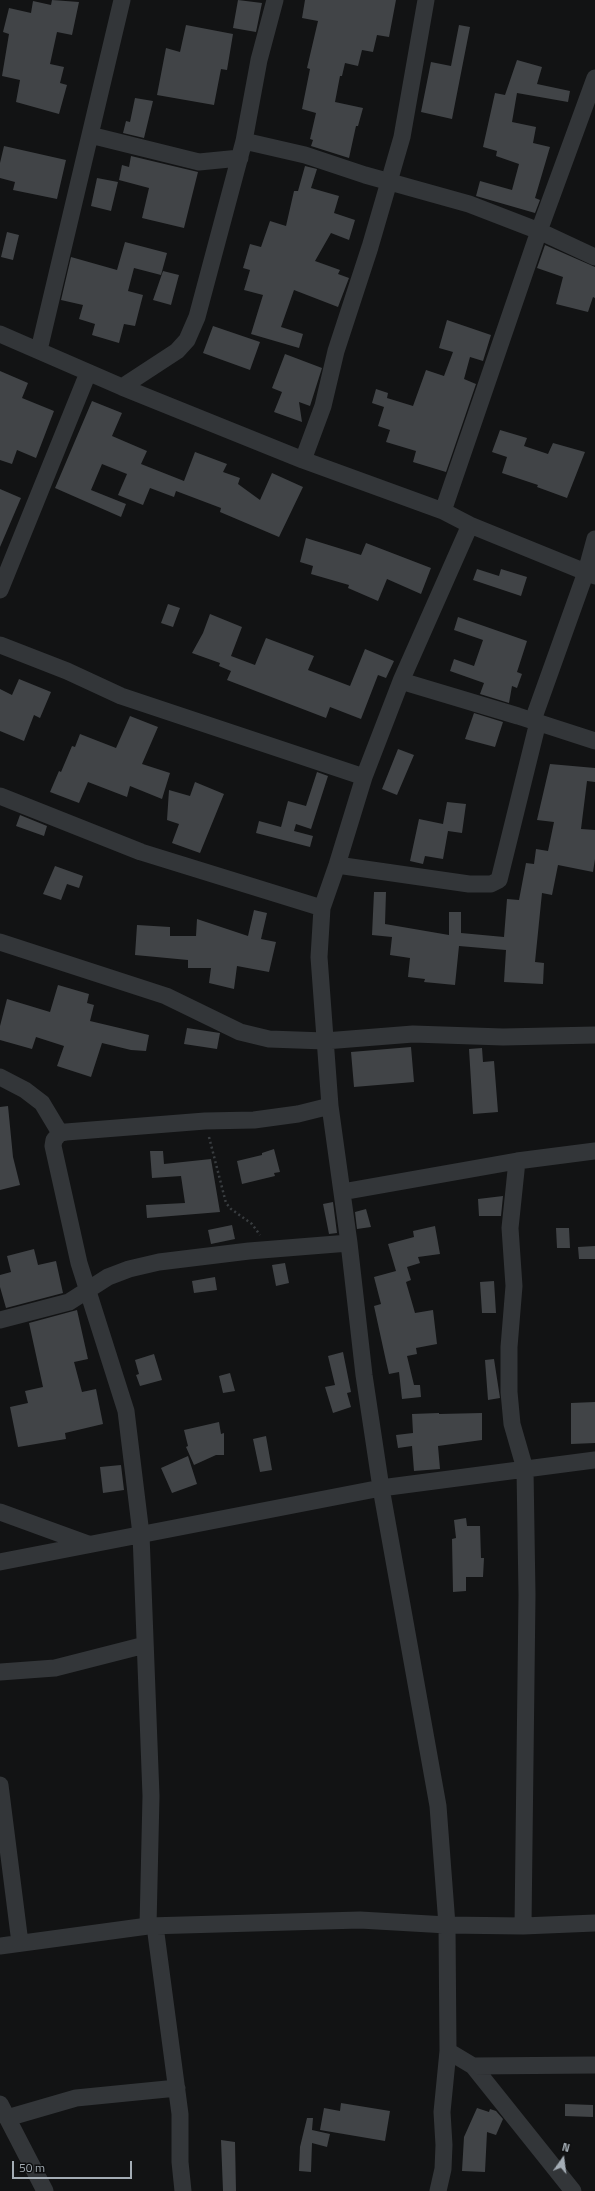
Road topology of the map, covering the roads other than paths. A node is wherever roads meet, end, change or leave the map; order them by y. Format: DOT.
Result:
graph roads {
  1 [pos="122,0"];
  2 [pos="275,0"];
  3 [pos="426,0"];
  4 [pos="595,78"];
  5 [pos="90,135"];
  6 [pos="244,140"];
  7 [pos="240,158"];
  8 [pos="388,180"];
  9 [pos="539,231"];
  10 [pos="595,257"];
  11 [pos="0,334"];
  12 [pos="39,350"];
  13 [pos="88,373"];
  14 [pos="122,387"];
  15 [pos="303,460"];
  16 [pos="443,511"];
  17 [pos="470,525"];
  18 [pos="595,539"];
  19 [pos="591,574"];
  20 [pos="0,590"];
  21 [pos="0,645"];
  22 [pos="401,681"];
  23 [pos="535,721"];
  24 [pos="595,741"];
  25 [pos="364,777"];
  26 [pos="0,796"];
  27 [pos="337,865"];
  28 [pos="322,908"];
  29 [pos="0,942"];
  30 [pos="595,1035"];
  31 [pos="325,1041"];
  32 [pos="0,1077"];
  33 [pos="330,1106"];
  34 [pos="60,1133"];
  35 [pos="595,1151"];
  36 [pos="517,1161"];
  37 [pos="342,1192"];
  38 [pos="349,1243"];
  39 [pos="88,1291"];
  40 [pos="0,1320"];
  41 [pos="595,1460"];
  42 [pos="525,1469"];
  43 [pos="381,1488"];
  44 [pos="0,1512"];
  45 [pos="140,1534"];
  46 [pos="88,1544"];
  47 [pos="0,1562"];
  48 [pos="145,1645"];
  49 [pos="0,1672"];
  50 [pos="0,1784"];
  51 [pos="595,1923"];
  52 [pos="447,1925"];
  53 [pos="151,1926"];
  54 [pos="523,1926"];
  55 [pos="20,1943"];
  56 [pos="0,1946"];
  57 [pos="448,2051"];
  58 [pos="595,2065"];
  59 [pos="473,2066"];
  60 [pos="177,2088"];
  61 [pos="4,2111"];
  62 [pos="45,2191"];
  63 [pos="184,2191"];
  64 [pos="438,2191"];
  65 [pos="573,2191"];
  1 -- 5 [label="street"];
  2 -- 6 [label="street"];
  3 -- 8 [label="street"];
  4 -- 9 [label="street"];
  5 -- 7 [label="street"];
  5 -- 12 [label="street"];
  6 -- 7 [label="street"];
  6 -- 8 [label="street"];
  7 -- 14 [label="street"];
  8 -- 9 [label="street"];
  8 -- 15 [label="street"];
  9 -- 10 [label="street"];
  9 -- 16 [label="street"];
  11 -- 12 [label="street"];
  12 -- 13 [label="street"];
  13 -- 14 [label="street"];
  13 -- 20 [label="street"];
  14 -- 15 [label="street"];
  15 -- 16 [label="street"];
  16 -- 17 [label="street"];
  17 -- 19 [label="street"];
  17 -- 22 [label="street"];
  18 -- 19 [label="street"];
  19 -- 23 [label="street"];
  21 -- 25 [label="street"];
  22 -- 23 [label="street"];
  22 -- 25 [label="street"];
  23 -- 24 [label="street"];
  23 -- 27 [label="street"];
  25 -- 27 [label="street"];
  26 -- 28 [label="street"];
  27 -- 28 [label="street"];
  28 -- 31 [label="street"];
  29 -- 31 [label="street"];
  30 -- 31 [label="street"];
  31 -- 33 [label="street"];
  32 -- 34 [label="street"];
  33 -- 34 [label="street"];
  33 -- 37 [label="street"];
  34 -- 39 [label="street"];
  35 -- 36 [label="street"];
  36 -- 37 [label="street"];
  36 -- 42 [label="street"];
  37 -- 38 [label="street"];
  38 -- 39 [label="street"];
  38 -- 43 [label="street"];
  39 -- 40 [label="street"];
  39 -- 45 [label="street"];
  41 -- 42 [label="street"];
  42 -- 43 [label="street"];
  42 -- 54 [label="street"];
  43 -- 45 [label="street"];
  43 -- 52 [label="street"];
  44 -- 46 [label="street"];
  45 -- 46 [label="street"];
  45 -- 48 [label="street"];
  46 -- 47 [label="street"];
  48 -- 49 [label="street"];
  48 -- 53 [label="street"];
  50 -- 55 [label="street"];
  51 -- 54 [label="street"];
  52 -- 53 [label="street"];
  52 -- 54 [label="street"];
  52 -- 57 [label="street"];
  53 -- 55 [label="street"];
  53 -- 60 [label="street"];
  55 -- 56 [label="street"];
  57 -- 59 [label="street"];
  57 -- 64 [label="street"];
  58 -- 59 [label="street"];
  59 -- 65 [label="street"];
  60 -- 61 [label="street"];
  60 -- 63 [label="street"];
  61 -- 62 [label="street"];
}
